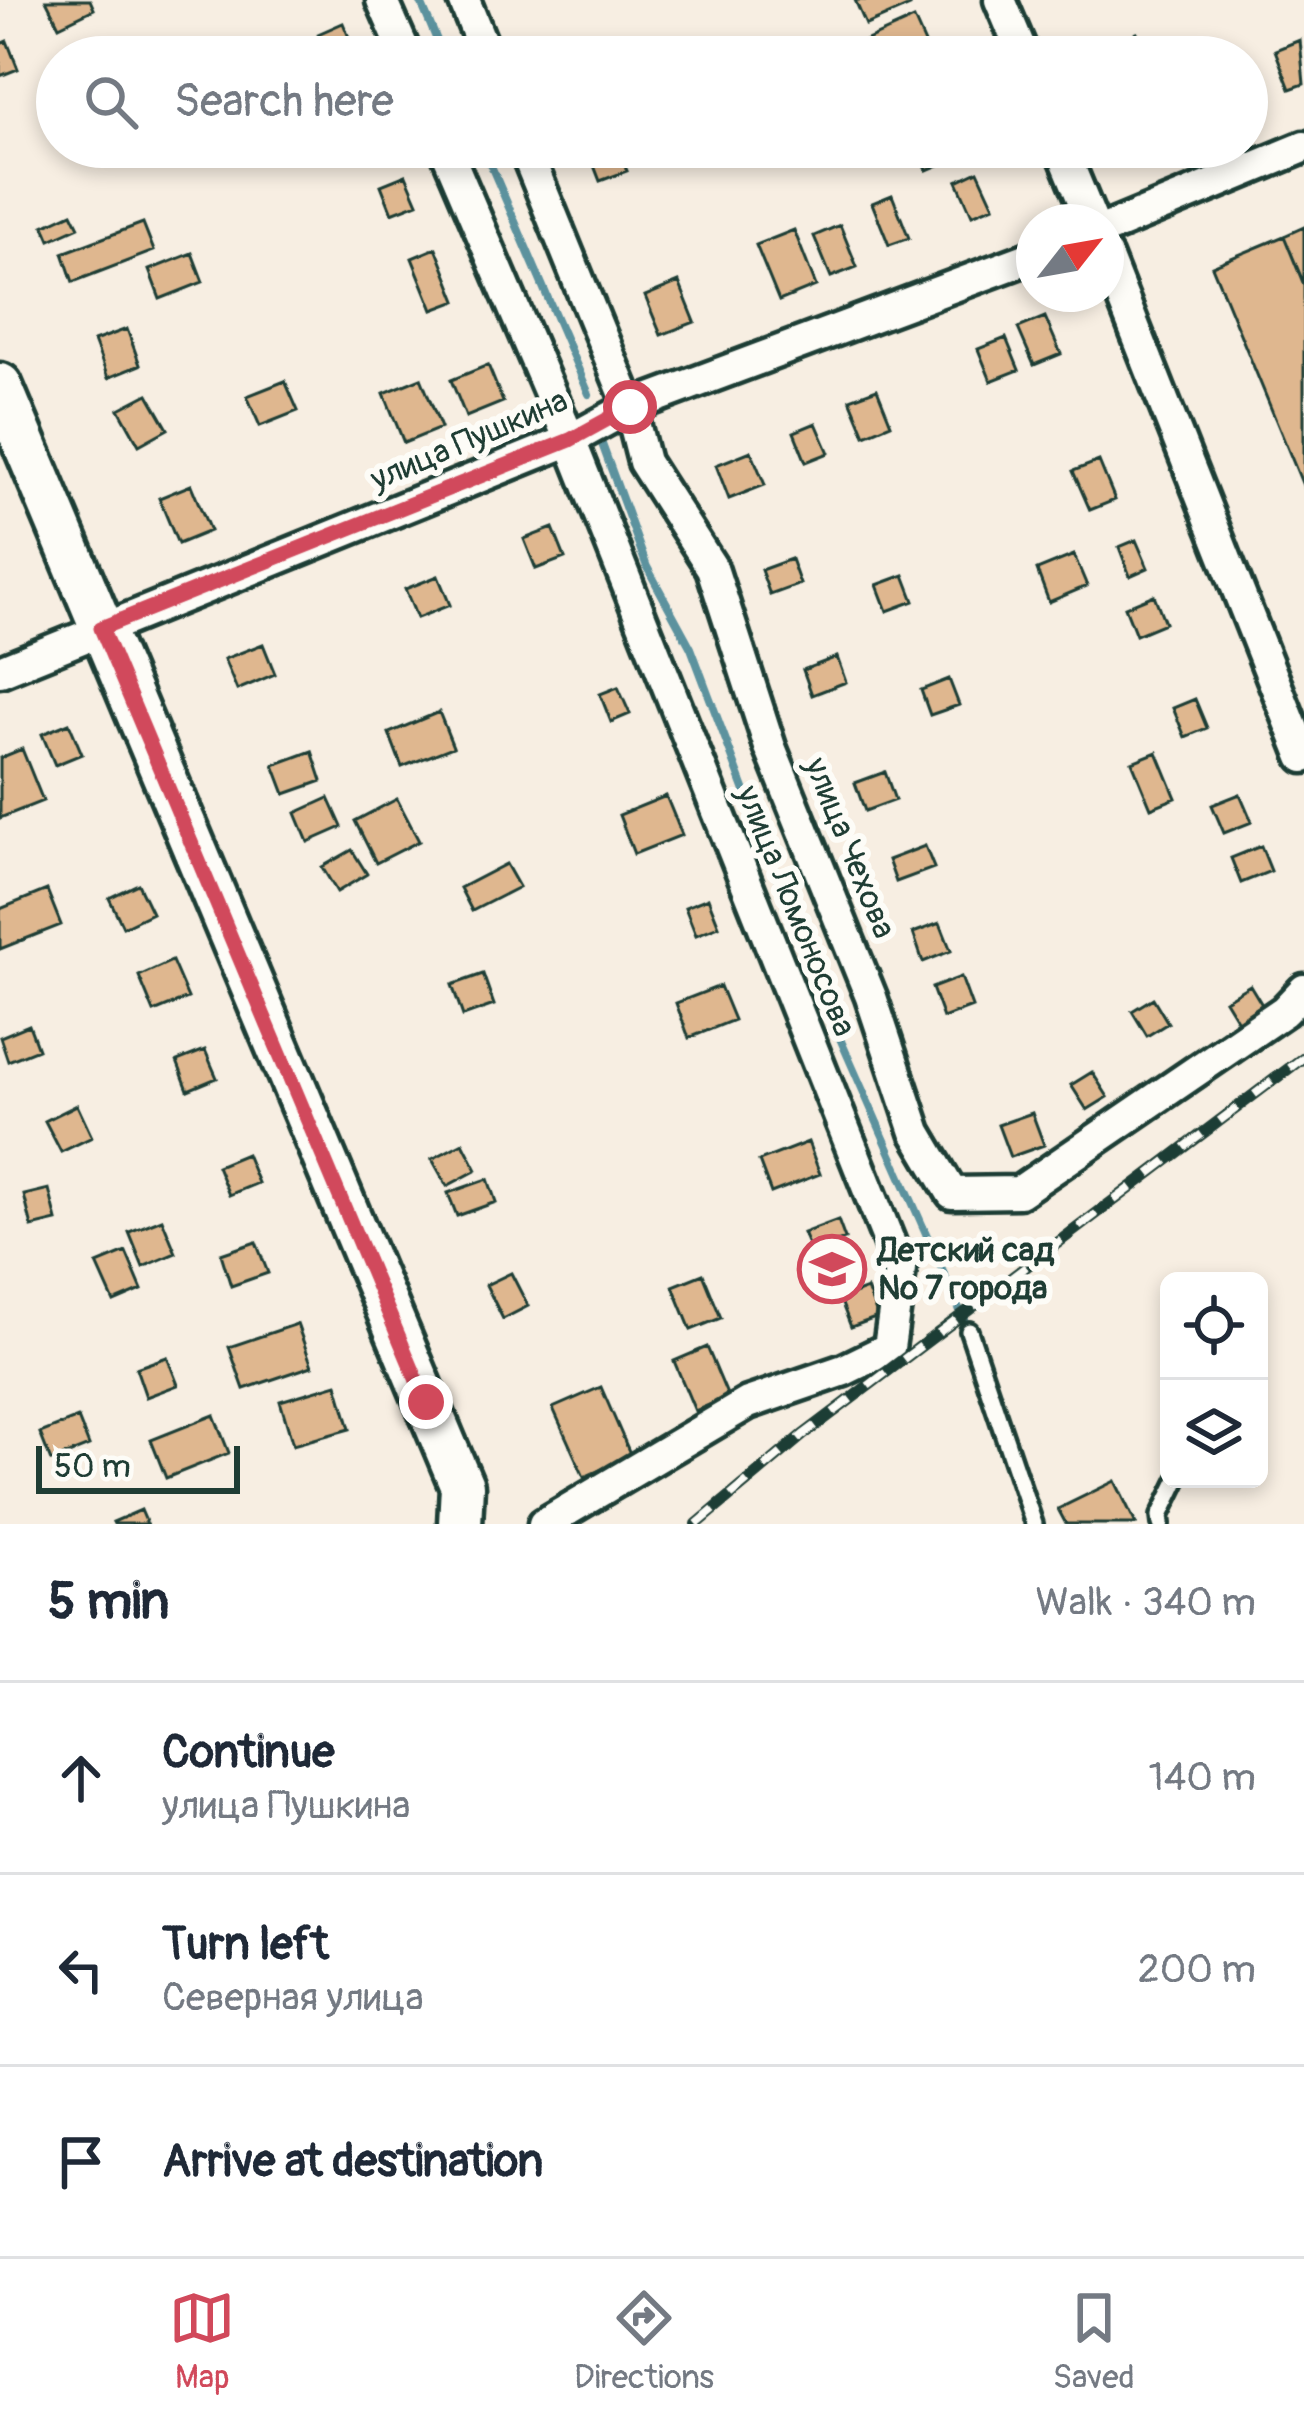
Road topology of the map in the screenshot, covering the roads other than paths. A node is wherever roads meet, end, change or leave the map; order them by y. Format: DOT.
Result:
graph roads {
  1 [pos="382,0"];
  2 [pos="464,0"];
  3 [pos="1000,0"];
  4 [pos="397,36"];
  5 [pos="479,36"];
  6 [pos="1015,36"];
  7 [pos="1304,147"];
  8 [pos="1268,162"];
  9 [pos="454,168"];
  10 [pos="533,168"];
  11 [pos="1070,168"];
  12 [pos="1253,168"];
  13 [pos="1085,204"];
  14 [pos="1124,222"];
  15 [pos="1016,263"];
  16 [pos="1124,302"];
  17 [pos="0,385"];
  18 [pos="630,407"];
  19 [pos="570,440"];
  20 [pos="101,628"];
  21 [pos="0,671"];
  22 [pos="1304,758"];
  23 [pos="1304,990"];
  24 [pos="969,1331"];
  25 [pos="1174,1488"];
  26 [pos="460,1524"];
  27 [pos="544,1524"];
  28 [pos="1034,1524"];
  29 [pos="1161,1524"];
  1 -- 4 [label="street"];
  2 -- 5 [label="street"];
  3 -- 6 [label="street"];
  7 -- 8 [label="street"];
  9 -- 19 [label="street, улица Ломоносова"];
  10 -- 18 [label="street, улица Чехова"];
  11 -- 13 [label="street"];
  12 -- 14 [label="street"];
  15 -- 18 [label="street, улица Пушкина"];
  16 -- 22 [label="street"];
  17 -- 20 [label="main road"];
  18 -- 19 [label="street, улица Пушкина"];
  18 -- 23 [label="street, улица Чехова"];
  19 -- 20 [label="street, улица Пушкина"];
  19 -- 27 [label="street, улица Ломоносова"];
  20 -- 21 [label="street, улица Пушкина"];
  20 -- 26 [label="main road"];
  24 -- 28 [label="lane"];
  25 -- 29 [label="lane"];
}
